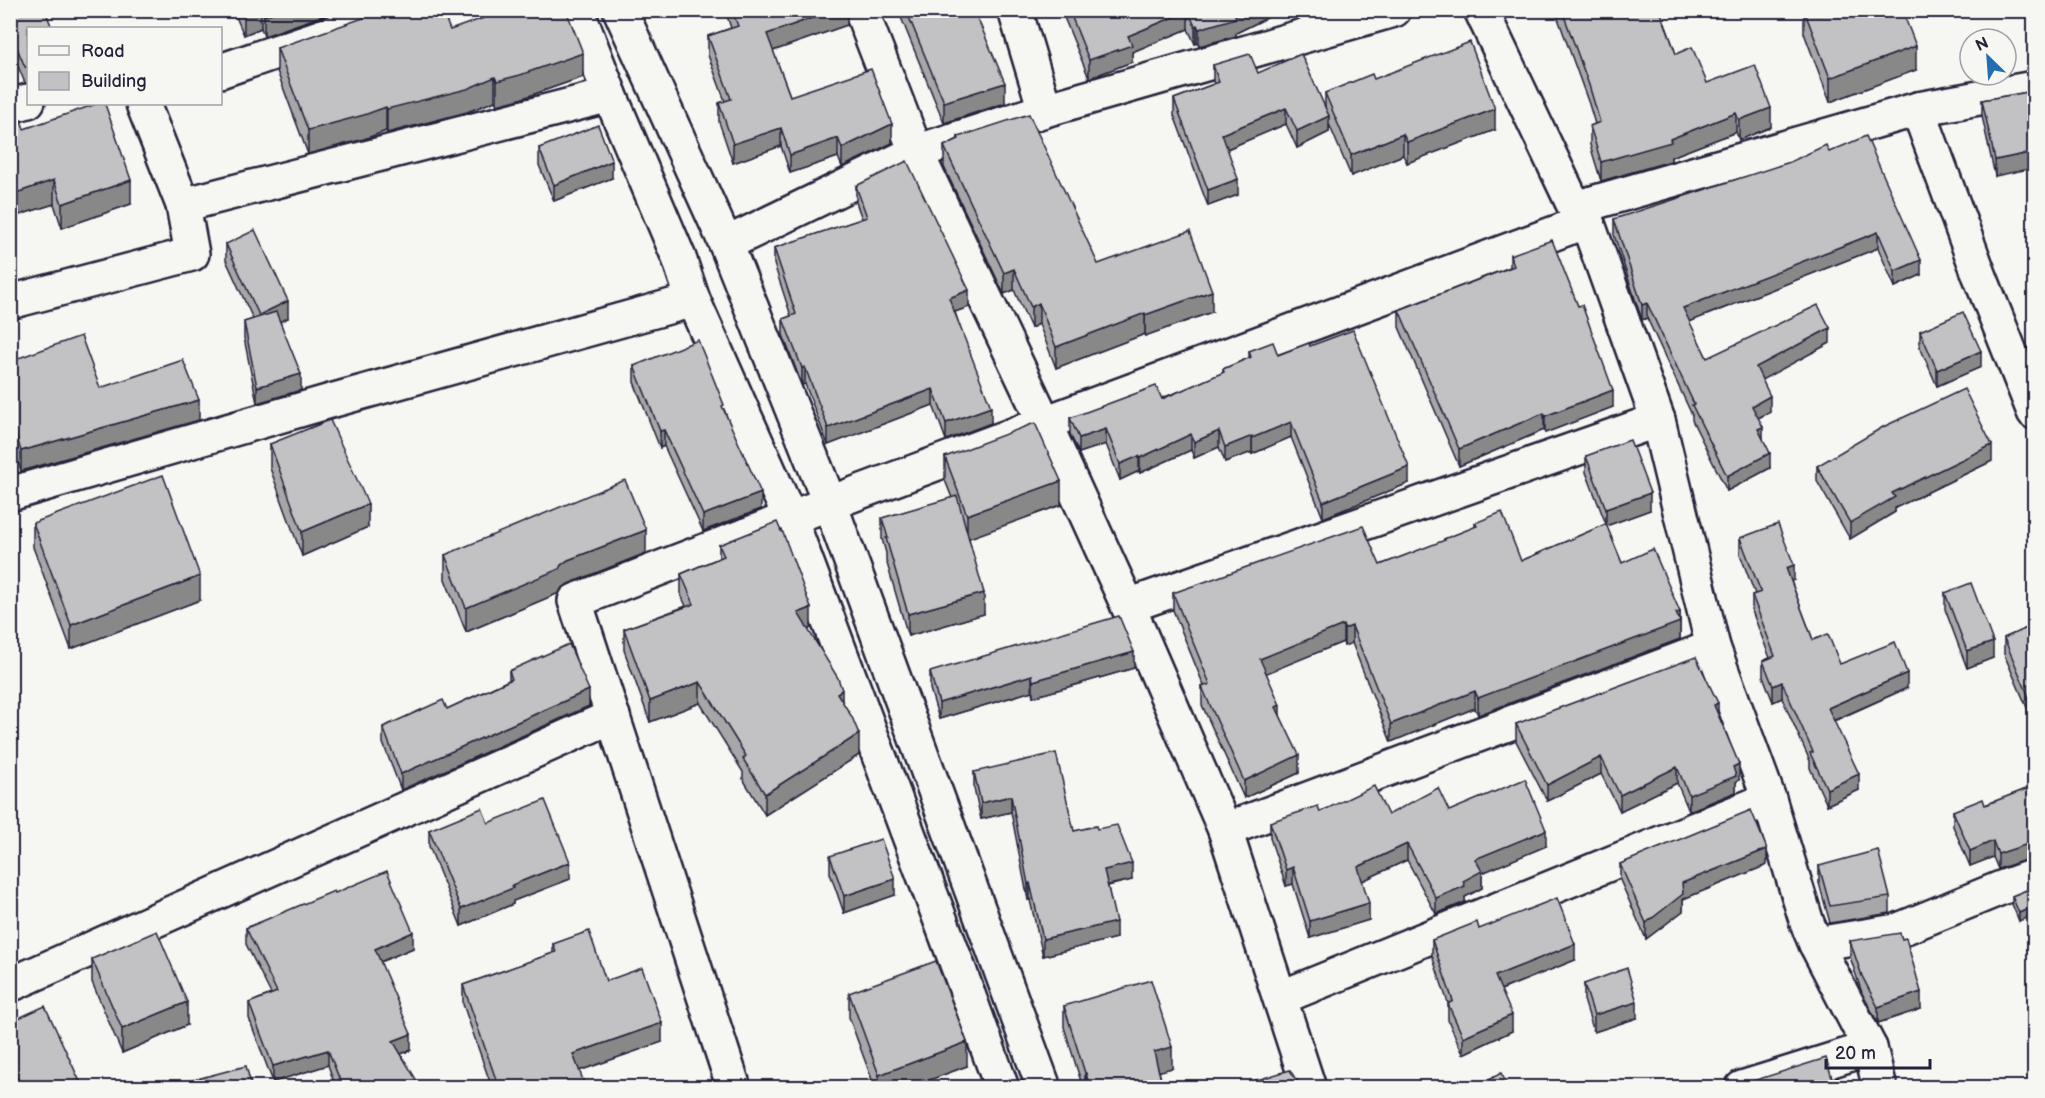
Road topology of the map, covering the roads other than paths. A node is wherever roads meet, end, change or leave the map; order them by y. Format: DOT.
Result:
graph roads {
  1 [pos="399,10"];
  2 [pos="577,10"];
  3 [pos="620,10"];
  4 [pos="861,10"];
  5 [pos="1015,10"];
  6 [pos="1394,10"];
  7 [pos="1481,10"];
  8 [pos="222,70"];
  9 [pos="2034,88"];
  10 [pos="609,95"];
  11 [pos="27,101"];
  12 [pos="143,105"];
  13 [pos="10,106"];
  14 [pos="1918,109"];
  15 [pos="1045,110"];
  16 [pos="916,152"];
  17 [pos="183,205"];
  18 [pos="1581,215"];
  19 [pos="726,244"];
  20 [pos="693,300"];
  21 [pos="10,302"];
  22 [pos="2034,412"];
  23 [pos="1658,420"];
  24 [pos="1045,424"];
  25 [pos="10,494"];
  26 [pos="830,504"];
  27 [pos="790,518"];
  28 [pos="1128,606"];
  29 [pos="1713,647"];
  30 [pos="612,716"];
  31 [pos="1769,799"];
  32 [pos="1225,830"];
  33 [pos="2034,876"];
  34 [pos="1816,944"];
  35 [pos="10,985"];
  36 [pos="1280,998"];
  37 [pos="1870,1048"];
  38 [pos="734,1088"];
  39 [pos="1002,1088"];
  40 [pos="1044,1088"];
  41 [pos="1309,1088"];
  42 [pos="1742,1088"];
  43 [pos="1880,1088"];
  1 -- 8 [label="street"];
  2 -- 10 [label="street"];
  3 -- 19 [label="street"];
  4 -- 16 [label="street"];
  5 -- 15 [label="street"];
  6 -- 15 [label="street"];
  7 -- 18 [label="street"];
  9 -- 14 [label="street"];
  10 -- 17 [label="street"];
  10 -- 20 [label="street"];
  11 -- 13 [label="street"];
  12 -- 17 [label="street"];
  14 -- 18 [label="street"];
  14 -- 22 [label="street"];
  15 -- 16 [label="street"];
  16 -- 19 [label="street"];
  16 -- 24 [label="street"];
  17 -- 21 [label="street"];
  18 -- 23 [label="street"];
  18 -- 24 [label="street"];
  19 -- 26 [label="street"];
  20 -- 25 [label="street"];
  20 -- 27 [label="street"];
  23 -- 28 [label="street"];
  23 -- 29 [label="street"];
  24 -- 26 [label="street"];
  24 -- 28 [label="street"];
  26 -- 27 [label="street"];
  26 -- 40 [label="street"];
  27 -- 30 [label="street"];
  27 -- 39 [label="street"];
  28 -- 32 [label="street"];
  29 -- 31 [label="street"];
  29 -- 32 [label="street"];
  30 -- 35 [label="street"];
  30 -- 38 [label="street"];
  31 -- 34 [label="street"];
  31 -- 36 [label="street"];
  32 -- 36 [label="street"];
  33 -- 34 [label="street"];
  34 -- 37 [label="street"];
  36 -- 41 [label="street"];
  37 -- 42 [label="street"];
  37 -- 43 [label="street"];
}
